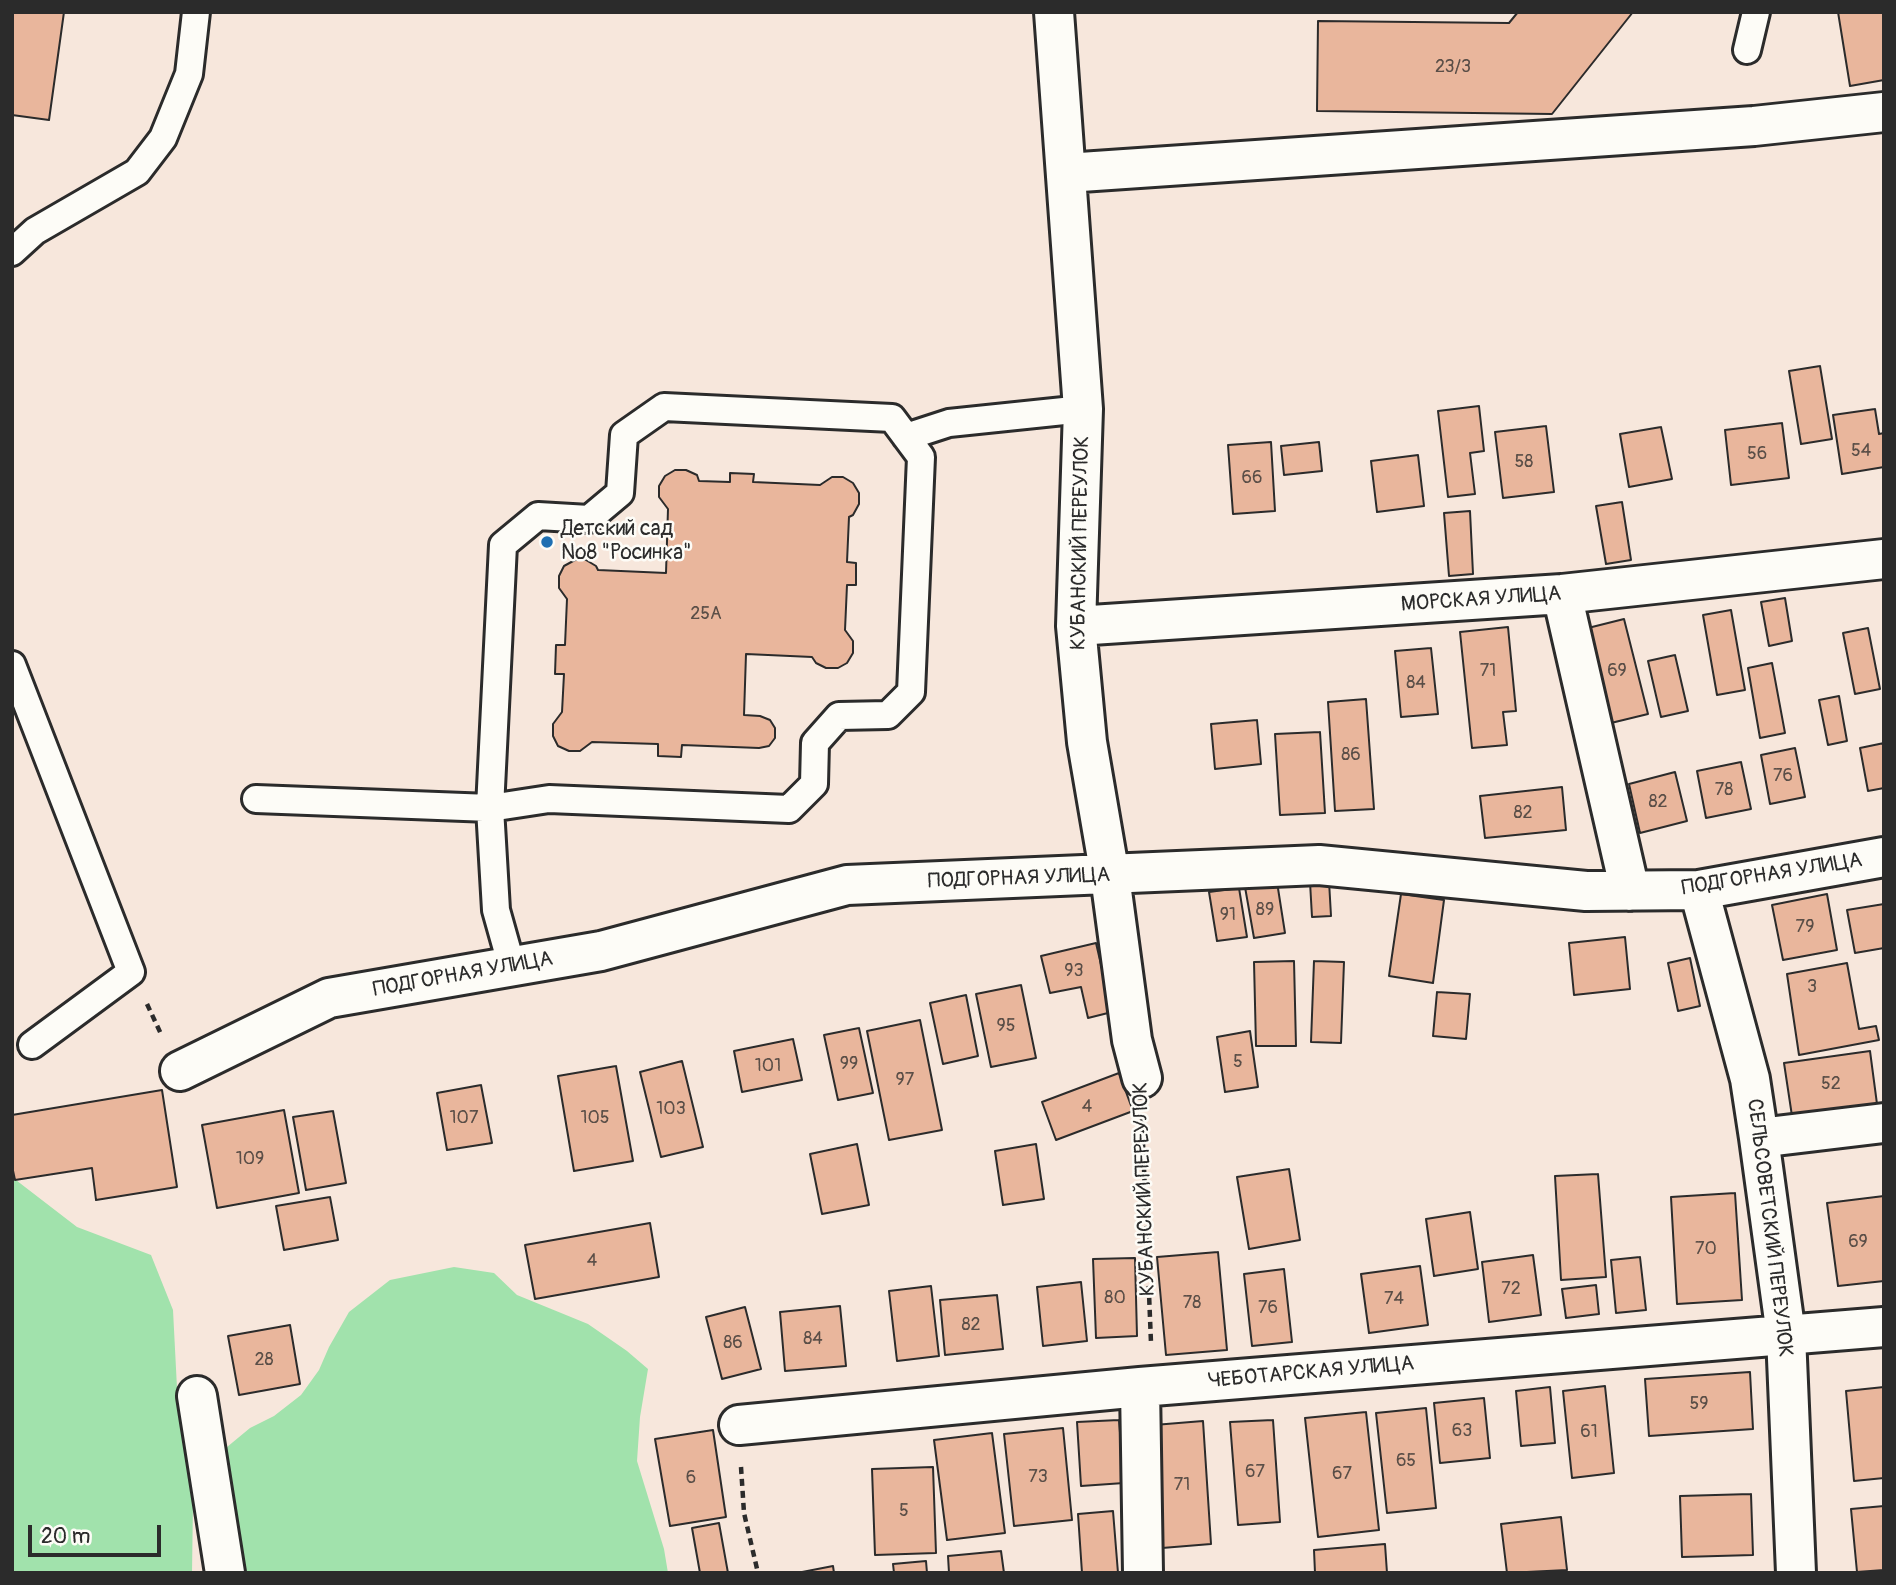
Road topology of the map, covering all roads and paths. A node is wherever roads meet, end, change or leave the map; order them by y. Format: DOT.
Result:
graph roads {
  1 [pos="196,12"];
  2 [pos="1054,12"];
  3 [pos="1756,12"];
  4 [pos="1747,51"];
  5 [pos="1884,111"];
  6 [pos="1066,173"];
  7 [pos="12,252"];
  8 [pos="1083,409"];
  9 [pos="906,437"];
  10 [pos="1884,559"];
  11 [pos="1562,594"];
  12 [pos="1076,626"];
  13 [pos="12,665"];
  14 [pos="256,799"];
  15 [pos="490,808"];
  16 [pos="1884,856"];
  17 [pos="1111,876"];
  18 [pos="1699,890"];
  19 [pos="1630,891"];
  20 [pos="512,967"];
  21 [pos="131,972"];
  22 [pos="32,1045"];
  23 [pos="180,1071"];
  24 [pos="1142,1078"];
  25 [pos="1884,1122"];
  26 [pos="1759,1138"];
  27 [pos="1884,1327"];
  28 [pos="1786,1335"];
  29 [pos="1140,1387"];
  30 [pos="197,1396"];
  31 [pos="739,1425"];
  32 [pos="225,1573"];
  33 [pos="758,1573"];
  34 [pos="1143,1573"];
  35 [pos="1796,1573"];
  1 -- 7 [label="lane"];
  2 -- 6 [label="street, КУБАНСКИЙ ПЕРЕУЛОК"];
  3 -- 4 [label="lane"];
  5 -- 6 [label="street"];
  6 -- 8 [label="street, КУБАНСКИЙ ПЕРЕУЛОК"];
  8 -- 9 [label="lane"];
  8 -- 12 [label="street, КУБАНСКИЙ ПЕРЕУЛОК"];
  9 -- 15 [label="lane"];
  9 -- 15 [label="lane"];
  10 -- 11 [label="street, МОРСКАЯ УЛИЦА"];
  11 -- 12 [label="street, МОРСКАЯ УЛИЦА"];
  11 -- 19 [label="street"];
  12 -- 17 [label="street, КУБАНСКИЙ ПЕРЕУЛОК"];
  13 -- 21 [label="lane"];
  14 -- 15 [label="lane"];
  15 -- 20 [label="lane"];
  16 -- 18 [label="street, ПОДГОРНАЯ УЛИЦА"];
  17 -- 19 [label="street, ПОДГОРНАЯ УЛИЦА"];
  17 -- 20 [label="street, ПОДГОРНАЯ УЛИЦА"];
  17 -- 24 [label="street, КУБАНСКИЙ ПЕРЕУЛОК"];
  18 -- 19 [label="street, ПОДГОРНАЯ УЛИЦА"];
  18 -- 26 [label="street, СЕЛЬСОВЕТСКИЙ ПЕРЕУЛОК"];
  20 -- 23 [label="street, ПОДГОРНАЯ УЛИЦА"];
  21 -- 22 [label="lane"];
  21 -- 23 [label="path"];
  24 -- 29 [label="path, КУБАНСКИЙ ПЕРЕУЛОК"];
  25 -- 26 [label="street"];
  26 -- 28 [label="street, СЕЛЬСОВЕТСКИЙ ПЕРЕУЛОК"];
  27 -- 28 [label="street, ЧЕБОТАРСКАЯ УЛИЦА"];
  28 -- 29 [label="street, ЧЕБОТАРСКАЯ УЛИЦА"];
  28 -- 35 [label="street, СЕЛЬСОВЕТСКИЙ ПЕРЕУЛОК"];
  29 -- 31 [label="street, ЧЕБОТАРСКАЯ УЛИЦА"];
  29 -- 34 [label="street"];
  30 -- 32 [label="street"];
  31 -- 33 [label="path"];
}
